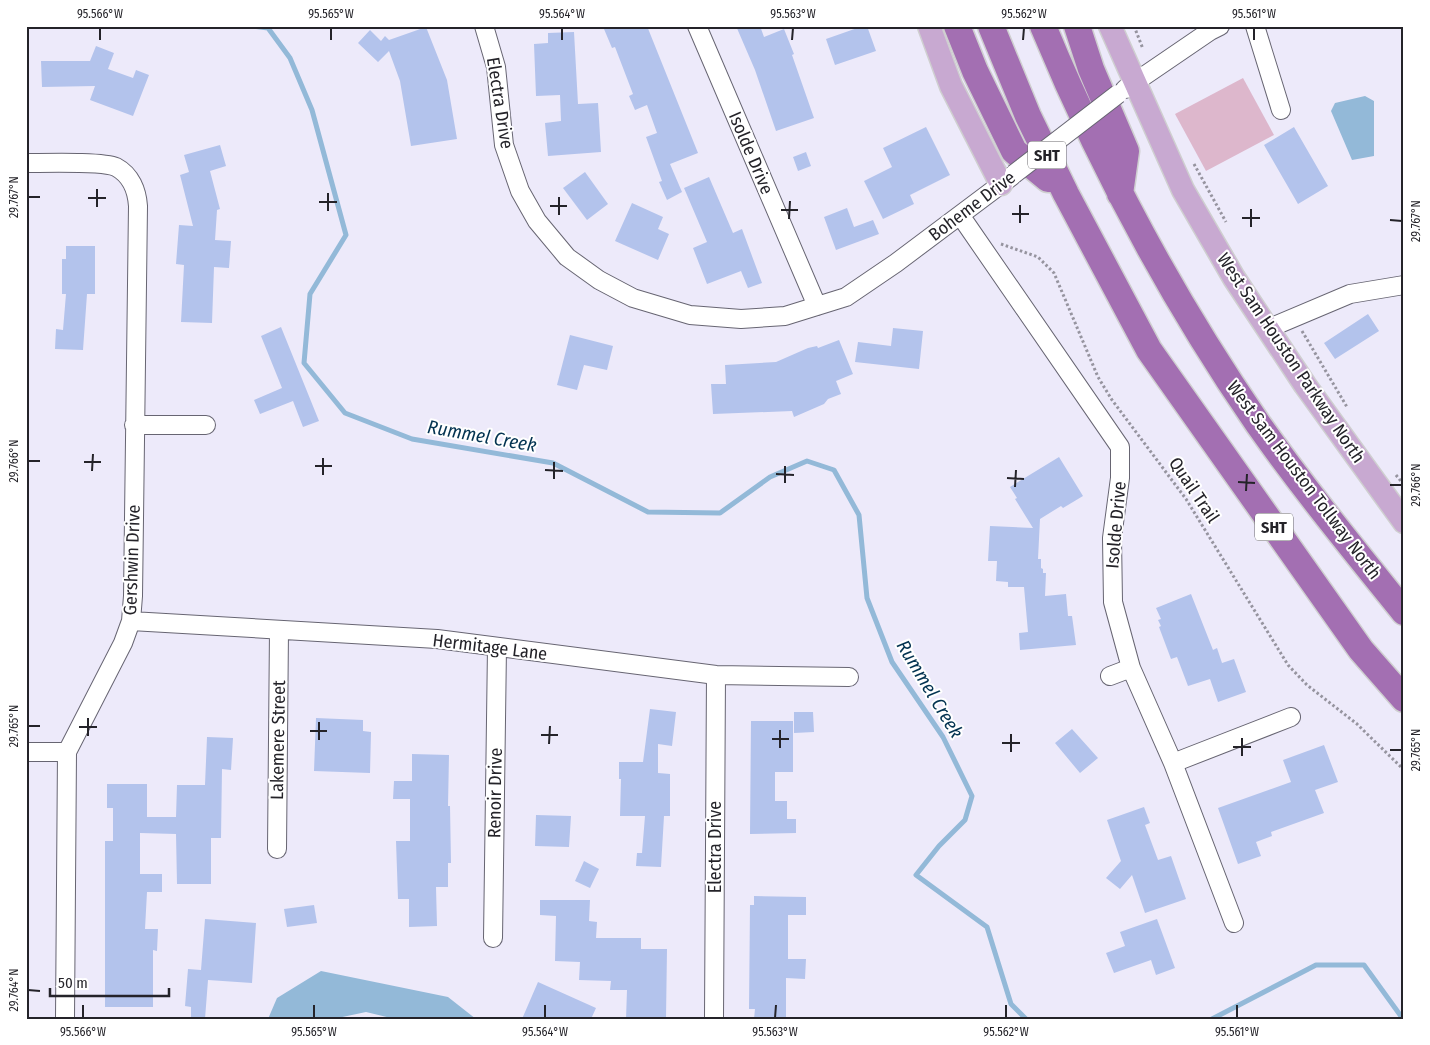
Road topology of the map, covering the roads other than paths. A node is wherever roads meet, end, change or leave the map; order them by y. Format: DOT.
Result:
graph roads {
  1 [pos="484,26"];
  2 [pos="697,26"];
  3 [pos="929,26"];
  4 [pos="957,26"];
  5 [pos="991,26"];
  6 [pos="1043,26"];
  7 [pos="1078,26"];
  8 [pos="1110,26"];
  9 [pos="1220,26"];
  10 [pos="1255,26"];
  11 [pos="1134,83"];
  12 [pos="1281,110"];
  13 [pos="26,163"];
  14 [pos="1008,179"];
  15 [pos="1066,194"];
  16 [pos="1120,194"];
  17 [pos="960,215"];
  18 [pos="1404,285"];
  19 [pos="817,306"];
  20 [pos="1267,328"];
  21 [pos="134,425"];
  22 [pos="206,425"];
  23 [pos="1404,522"];
  24 [pos="1404,612"];
  25 [pos="131,621"];
  26 [pos="279,630"];
  27 [pos="498,647"];
  28 [pos="1131,668"];
  29 [pos="716,675"];
  30 [pos="1110,676"];
  31 [pos="848,677"];
  32 [pos="1404,699"];
  33 [pos="1292,717"];
  34 [pos="26,752"];
  35 [pos="67,752"];
  36 [pos="1173,763"];
  37 [pos="277,849"];
  38 [pos="1234,922"];
  39 [pos="493,938"];
  40 [pos="65,1019"];
  41 [pos="714,1019"];
  1 -- 19 [label="street, Electra Drive"];
  2 -- 19 [label="street, Isolde Drive"];
  3 -- 14 [label="main road"];
  4 -- 15 [label="highway"];
  5 -- 15 [label="highway, SHT"];
  6 -- 16 [label="highway, West Sam Houston Tollway North / SHT"];
  7 -- 16 [label="highway"];
  8 -- 11 [label="main road, West Sam Houston Parkway North"];
  9 -- 11 [label="street, Boheme Drive"];
  10 -- 12 [label="street"];
  11 -- 14 [label="street, Boheme Drive, bridge"];
  11 -- 20 [label="main road, West Sam Houston Parkway North"];
  13 -- 21 [label="street, Gershwin Drive"];
  14 -- 17 [label="street, Boheme Drive"];
  15 -- 32 [label="highway, SHT"];
  16 -- 24 [label="highway, West Sam Houston Tollway North / SHT"];
  17 -- 19 [label="street, Boheme Drive"];
  17 -- 28 [label="street, Isolde Drive"];
  18 -- 20 [label="street"];
  20 -- 23 [label="main road, West Sam Houston Parkway North"];
  21 -- 22 [label="street"];
  21 -- 25 [label="street, Gershwin Drive"];
  25 -- 26 [label="street, Hermitage Lane"];
  25 -- 35 [label="street, Gershwin Drive"];
  26 -- 27 [label="street, Hermitage Lane"];
  26 -- 37 [label="street, Lakemere Street"];
  27 -- 29 [label="street, Hermitage Lane"];
  27 -- 39 [label="street, Renoir Drive"];
  28 -- 30 [label="street"];
  28 -- 36 [label="street, Isolde Drive"];
  29 -- 31 [label="street, Hermitage Lane"];
  29 -- 41 [label="street, Electra Drive"];
  33 -- 36 [label="street"];
  34 -- 35 [label="street"];
  35 -- 40 [label="street, Gershwin Drive"];
  36 -- 38 [label="street, Isolde Drive"];
}
